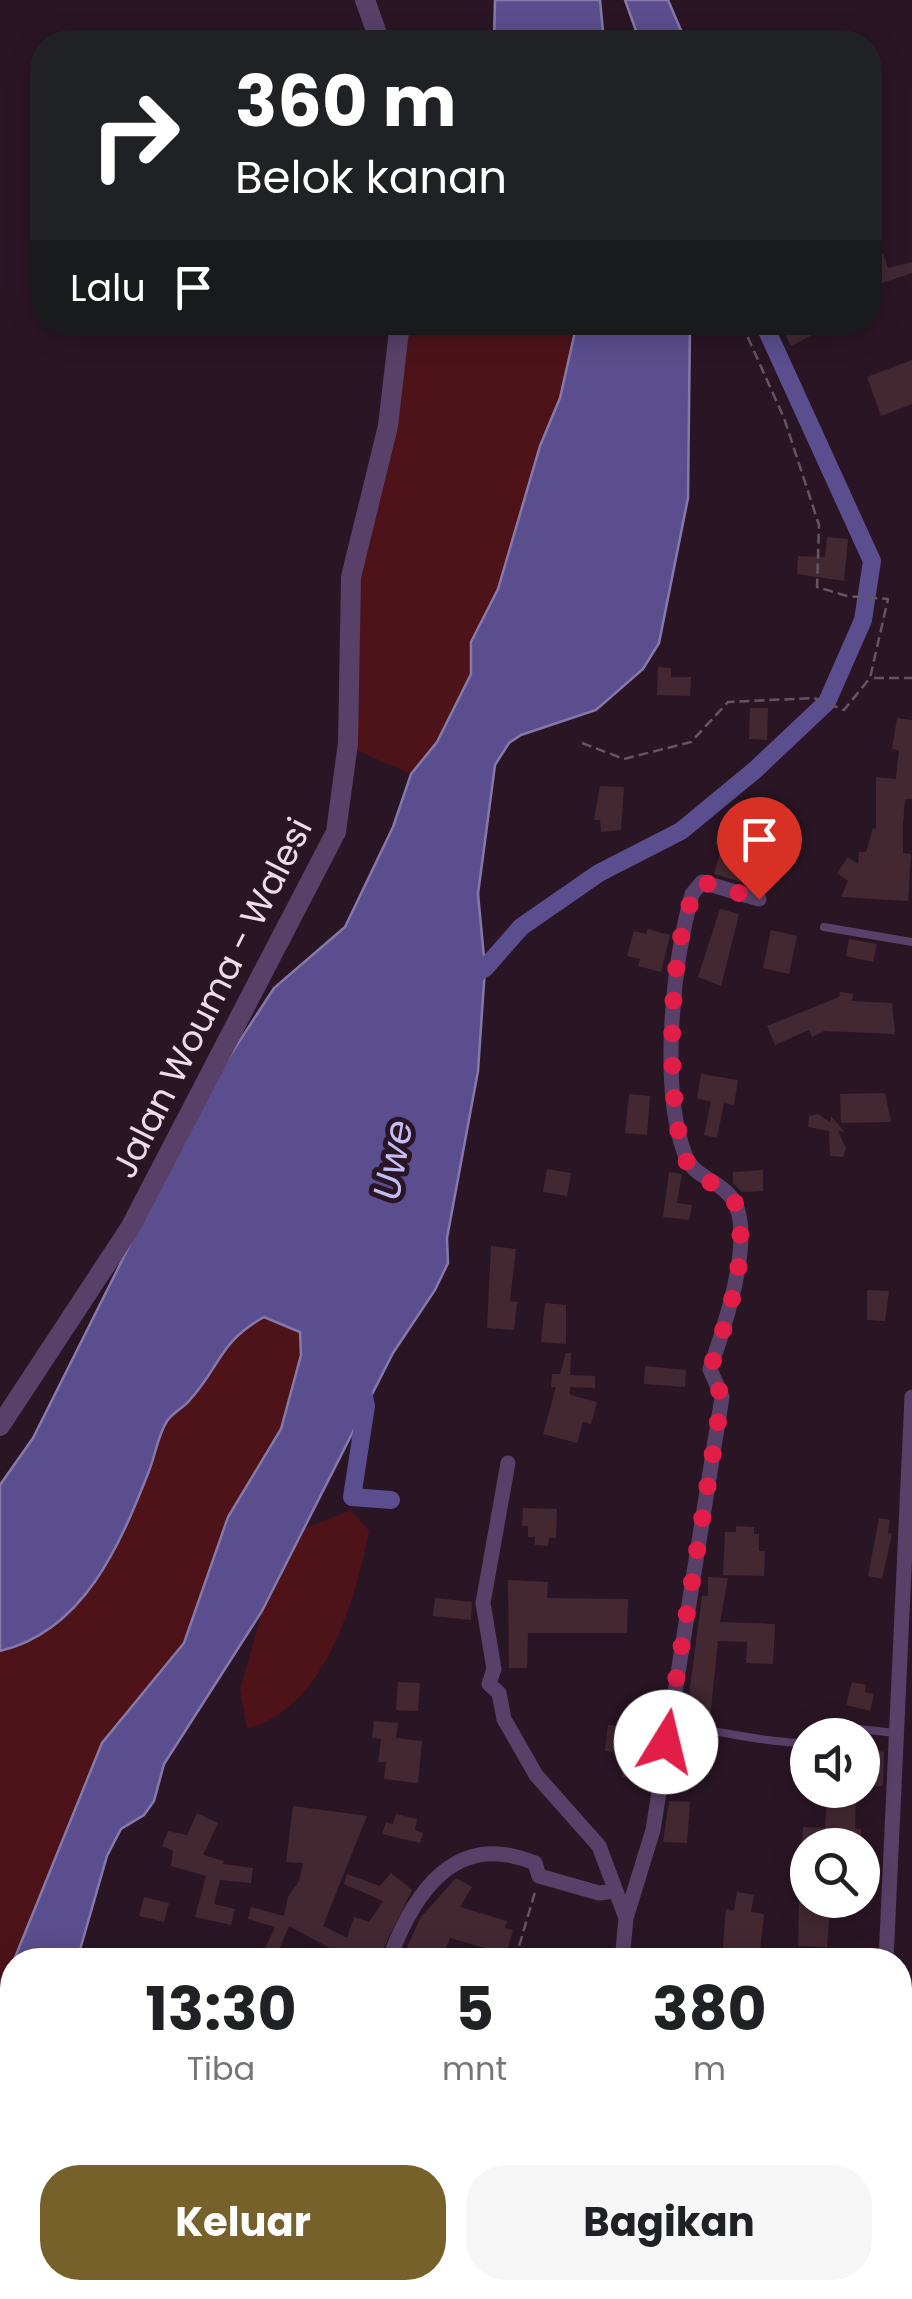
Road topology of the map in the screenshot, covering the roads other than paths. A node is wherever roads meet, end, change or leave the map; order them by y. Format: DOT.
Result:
graph roads {
  1 [pos="365,0"];
  2 [pos="376,30"];
  3 [pos="398,335"];
  4 [pos="759,899"];
  5 [pos="824,927"];
  6 [pos="912,942"];
  7 [pos="912,1397"];
  8 [pos="0,1426"];
  9 [pos="508,1463"];
  10 [pos="669,1725"];
  11 [pos="880,1731"];
  12 [pos="895,1733"];
  13 [pos="790,1743"];
  14 [pos="616,1891"];
  15 [pos="626,1918"];
  16 [pos="394,1948"];
  17 [pos="623,1948"];
  18 [pos="886,1948"];
  1 -- 2 [label="street"];
  3 -- 8 [label="street, Jalan Wouma - Walesi"];
  4 -- 10 [label="street"];
  5 -- 6 [label="lane"];
  7 -- 12 [label="street"];
  9 -- 14 [label="street"];
  10 -- 13 [label="lane"];
  10 -- 15 [label="street"];
  11 -- 12 [label="lane"];
  12 -- 18 [label="street"];
  14 -- 15 [label="street"];
  14 -- 16 [label="street"];
  15 -- 17 [label="street"];
}
